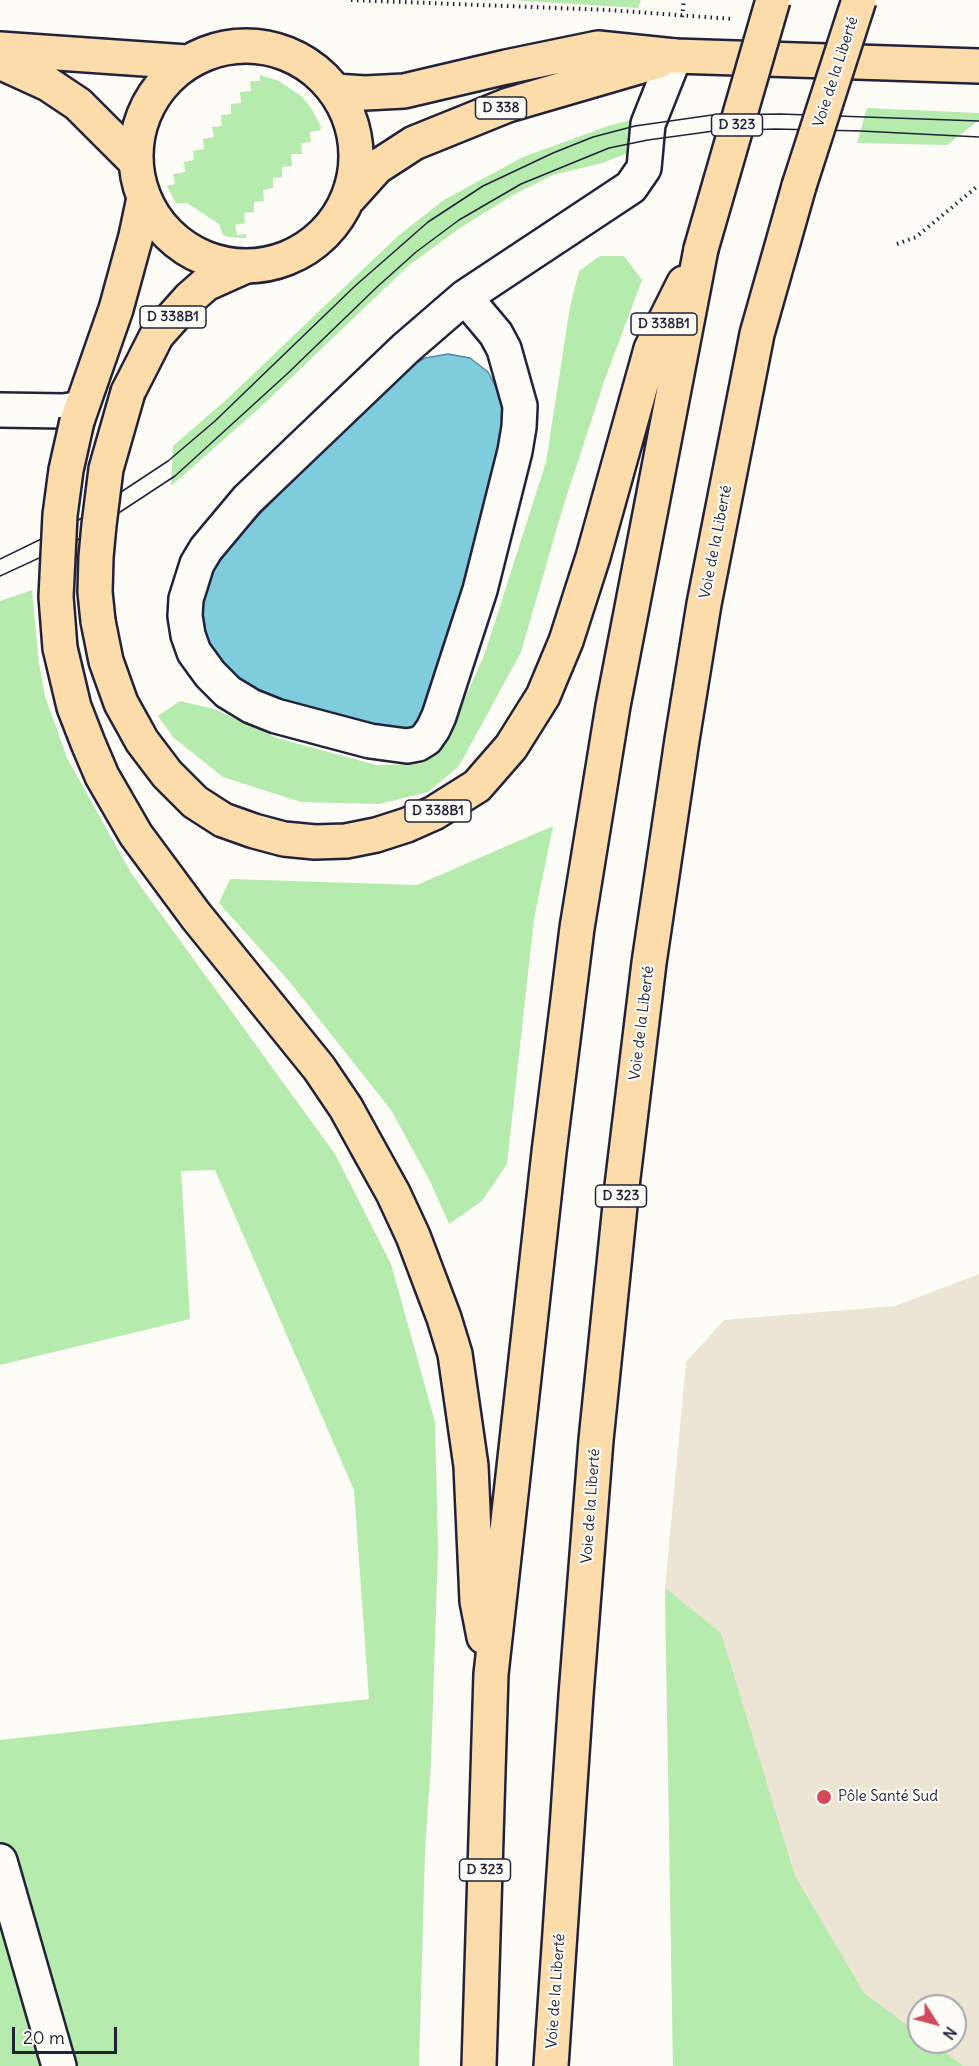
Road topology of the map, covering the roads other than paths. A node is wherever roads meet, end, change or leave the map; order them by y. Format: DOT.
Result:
graph roads {
  1 [pos="773,0"];
  2 [pos="859,0"];
  3 [pos="0,49"];
  4 [pos="675,56"];
  5 [pos="0,62"];
  6 [pos="187,62"];
  7 [pos="979,66"];
  8 [pos="335,91"];
  9 [pos="135,161"];
  10 [pos="144,198"];
  11 [pos="347,200"];
  12 [pos="701,249"];
  13 [pos="244,267"];
  14 [pos="465,297"];
  15 [pos="0,410"];
  16 [pos="79,414"];
  17 [pos="491,1674"];
  18 [pos="0,1862"];
  19 [pos="58,2066"];
  20 [pos="479,2066"];
  21 [pos="551,2066"];
  1 -- 12 [label="main road, D 323, bridge"];
  2 -- 21 [label="main road, Voie de la Liberté / D 323, bridge"];
  3 -- 6 [label="main road"];
  4 -- 7 [label="main road, D 338"];
  4 -- 8 [label="main road, D 338"];
  4 -- 11 [label="main road, D 338"];
  4 -- 14 [label="street"];
  5 -- 9 [label="main road"];
  6 -- 8 [label="main road"];
  6 -- 9 [label="main road"];
  8 -- 11 [label="main road"];
  9 -- 10 [label="main road"];
  10 -- 13 [label="main road"];
  10 -- 16 [label="main road"];
  11 -- 13 [label="main road"];
  12 -- 13 [label="main road, D 338B1, bridge"];
  12 -- 17 [label="main road, D 323"];
  14 -- 14 [label="street"];
  15 -- 16 [label="street"];
  16 -- 17 [label="main road, bridge"];
  17 -- 20 [label="main road, D 323"];
  18 -- 19 [label="street"];
}
